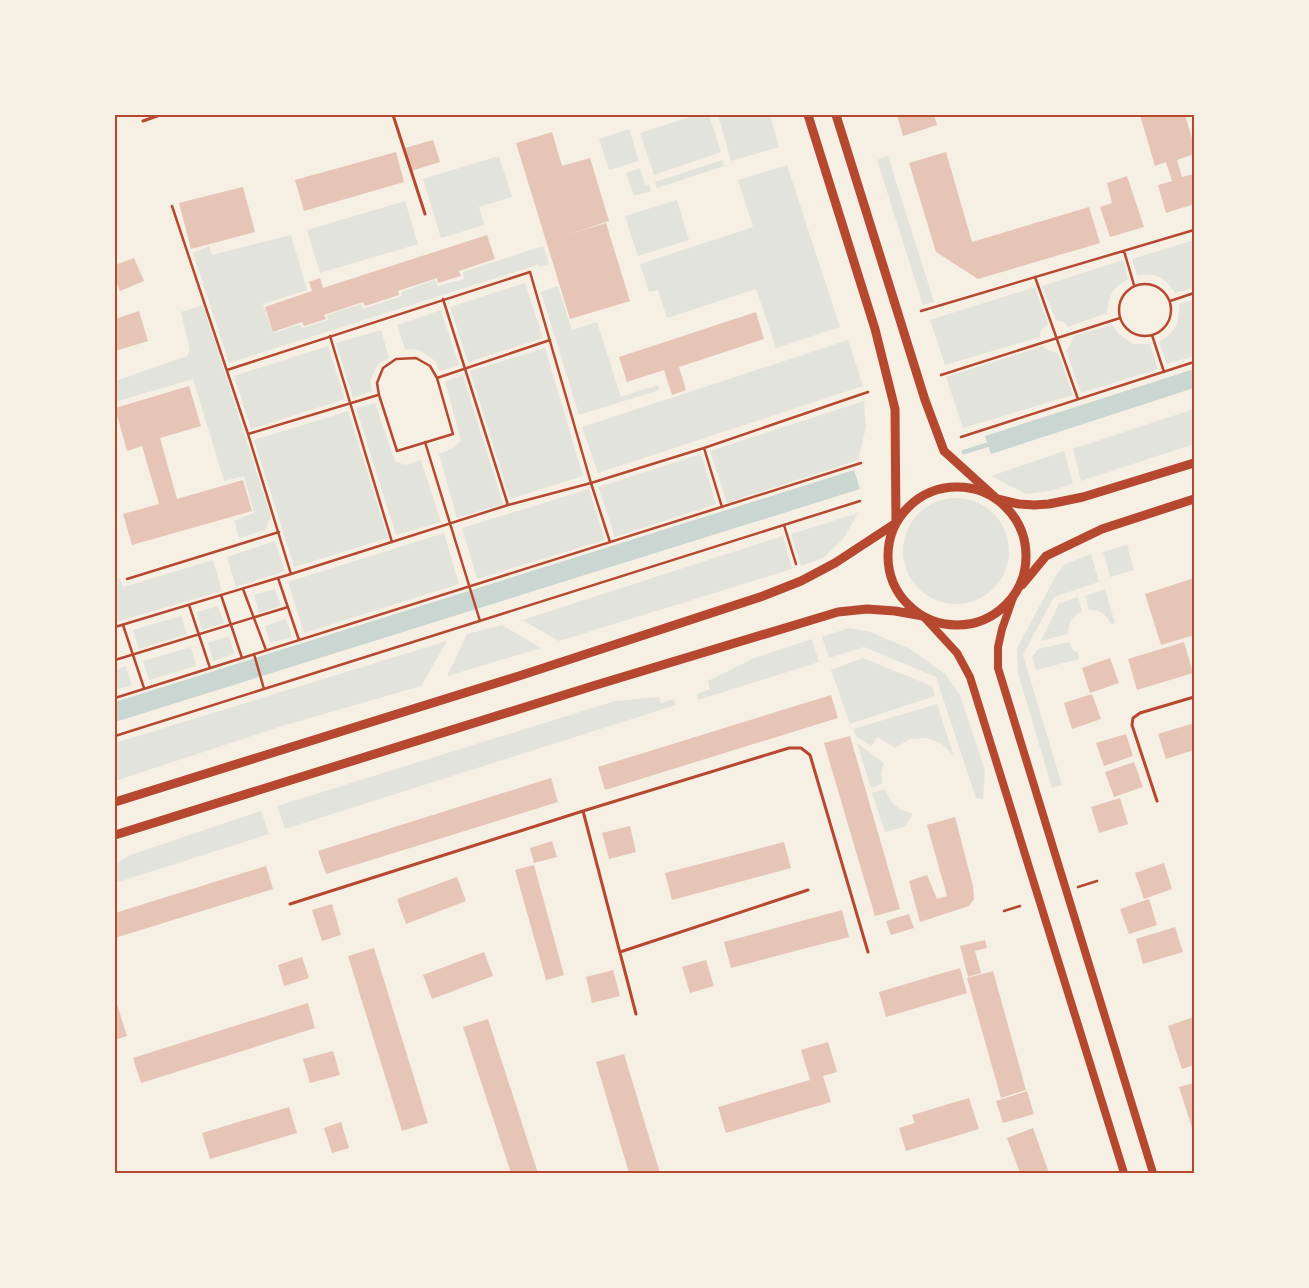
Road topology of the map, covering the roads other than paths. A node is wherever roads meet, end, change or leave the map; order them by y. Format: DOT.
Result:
graph roads {
  1 [pos="160,115"];
  2 [pos="393,115"];
  3 [pos="808,115"];
  4 [pos="836,115"];
  5 [pos="143,121"];
  6 [pos="425,214"];
  7 [pos="1194,463"];
  8 [pos="997,499"];
  9 [pos="1194,499"];
  10 [pos="896,524"];
  11 [pos="1014,595"];
  12 [pos="923,616"];
  13 [pos="1194,697"];
  14 [pos="1157,801"];
  15 [pos="115,802"];
  16 [pos="583,811"];
  17 [pos="115,835"];
  18 [pos="808,890"];
  19 [pos="290,904"];
  20 [pos="620,952"];
  21 [pos="868,952"];
  22 [pos="636,1014"];
  23 [pos="1124,1173"];
  24 [pos="1152,1173"];
  1 -- 5 [label="lane"];
  2 -- 6 [label="lane"];
  3 -- 10 [label="main road"];
  4 -- 8 [label="main road"];
  7 -- 8 [label="main road"];
  8 -- 10 [label="main road"];
  8 -- 11 [label="main road"];
  9 -- 11 [label="main road"];
  10 -- 12 [label="main road"];
  10 -- 15 [label="main road"];
  11 -- 12 [label="main road"];
  11 -- 24 [label="main road"];
  12 -- 17 [label="main road"];
  12 -- 23 [label="main road"];
  13 -- 14 [label="lane"];
  16 -- 19 [label="lane"];
  16 -- 20 [label="lane"];
  16 -- 21 [label="lane"];
  18 -- 20 [label="lane"];
  20 -- 22 [label="lane"];
}
